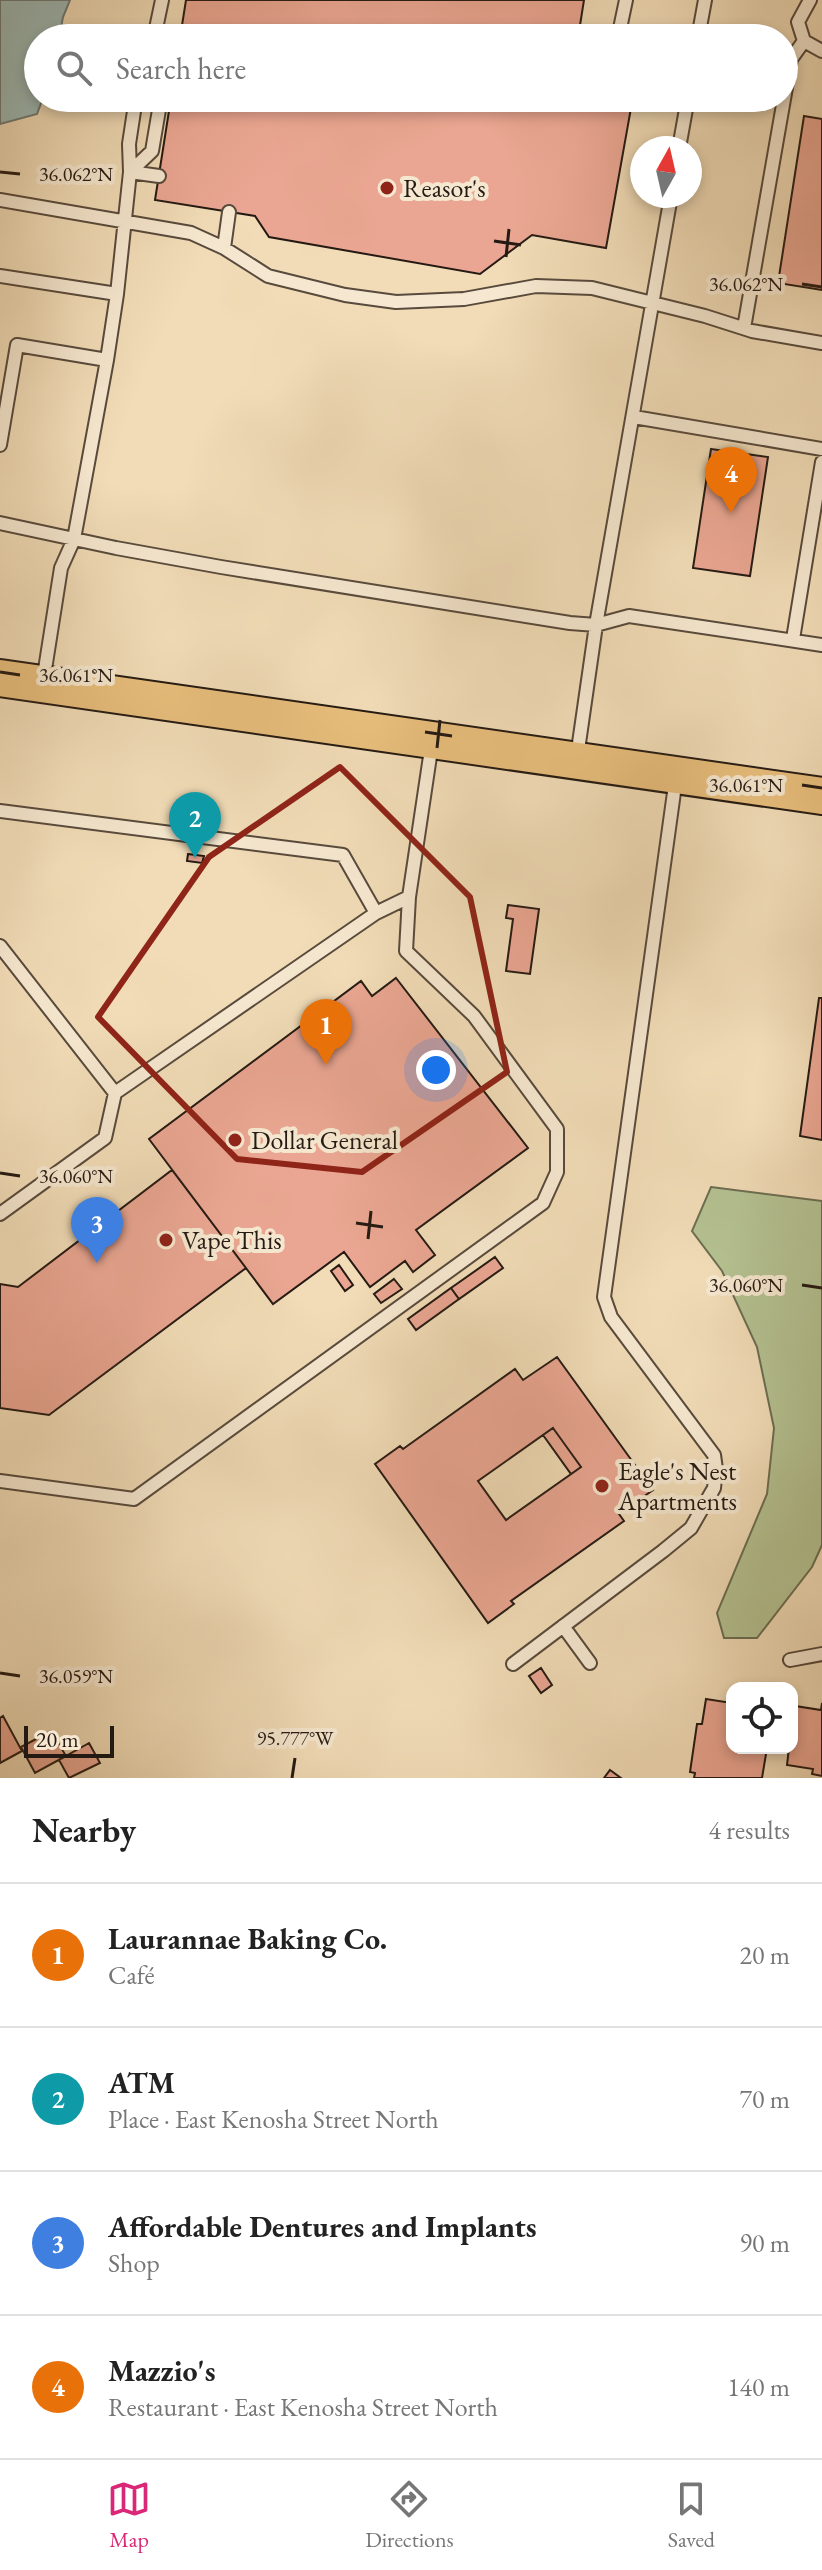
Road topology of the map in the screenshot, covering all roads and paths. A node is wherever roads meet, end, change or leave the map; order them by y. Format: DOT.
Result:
graph roads {
  1 [pos="162,0"];
  2 [pos="626,0"];
  3 [pos="705,0"];
  4 [pos="810,0"];
  5 [pos="159,24"];
  6 [pos="621,24"];
  7 [pos="701,24"];
  8 [pos="804,41"];
  9 [pos="798,49"];
  10 [pos="822,51"];
  11 [pos="134,112"];
  12 [pos="159,112"];
  13 [pos="685,112"];
  14 [pos="782,112"];
  15 [pos="681,136"];
  16 [pos="130,172"];
  17 [pos="159,176"];
  18 [pos="0,200"];
  19 [pos="669,208"];
  20 [pos="229,212"];
  21 [pos="124,221"];
  22 [pos="224,248"];
  23 [pos="0,276"];
  24 [pos="117,294"];
  25 [pos="652,303"];
  26 [pos="744,328"];
  27 [pos="822,343"];
  28 [pos="107,360"];
  29 [pos="634,417"];
  30 [pos="0,445"];
  31 [pos="822,449"];
  32 [pos="822,462"];
  33 [pos="0,523"];
  34 [pos="74,539"];
  35 [pos="596,625"];
  36 [pos="793,639"];
  37 [pos="822,645"];
  38 [pos="0,678"];
  39 [pos="43,684"];
  40 [pos="433,740"];
  41 [pos="577,761"];
  42 [pos="676,775"];
  43 [pos="822,796"];
  44 [pos="0,811"];
  45 [pos="409,897"];
  46 [pos="376,913"];
  47 [pos="0,946"];
  48 [pos="115,1093"];
  49 [pos="0,1214"];
  50 [pos="0,1481"];
  51 [pos="563,1626"];
  52 [pos="822,1654"];
  53 [pos="790,1660"];
  54 [pos="590,1663"];
  55 [pos="513,1664"];
  1 -- 5 [label="lane"];
  2 -- 6 [label="lane"];
  3 -- 7 [label="lane"];
  4 -- 8 [label="lane"];
  8 -- 9 [label="lane"];
  8 -- 10 [label="lane"];
  11 -- 16 [label="lane"];
  12 -- 16 [label="lane"];
  13 -- 15 [label="lane"];
  14 -- 26 [label="lane"];
  16 -- 17 [label="lane"];
  16 -- 21 [label="lane"];
  18 -- 21 [label="lane"];
  19 -- 25 [label="lane"];
  20 -- 22 [label="lane"];
  21 -- 22 [label="lane"];
  21 -- 24 [label="lane"];
  22 -- 25 [label="lane"];
  23 -- 24 [label="lane"];
  24 -- 28 [label="lane"];
  25 -- 26 [label="lane"];
  25 -- 29 [label="lane"];
  26 -- 27 [label="lane"];
  28 -- 30 [label="lane"];
  28 -- 34 [label="lane"];
  29 -- 31 [label="lane"];
  29 -- 35 [label="lane"];
  32 -- 36 [label="lane"];
  33 -- 34 [label="lane"];
  34 -- 35 [label="lane"];
  34 -- 39 [label="lane"];
  35 -- 36 [label="lane"];
  35 -- 41 [label="lane"];
  36 -- 37 [label="lane"];
  38 -- 39 [label="main road"];
  39 -- 40 [label="main road"];
  40 -- 41 [label="main road"];
  40 -- 45 [label="lane"];
  41 -- 42 [label="main road"];
  42 -- 43 [label="main road"];
  42 -- 51 [label="lane"];
  44 -- 46 [label="lane"];
  45 -- 46 [label="lane"];
  45 -- 50 [label="lane"];
  46 -- 48 [label="lane"];
  47 -- 48 [label="lane"];
  48 -- 49 [label="lane"];
  51 -- 54 [label="lane"];
  51 -- 55 [label="lane"];
  52 -- 53 [label="lane"];
}
